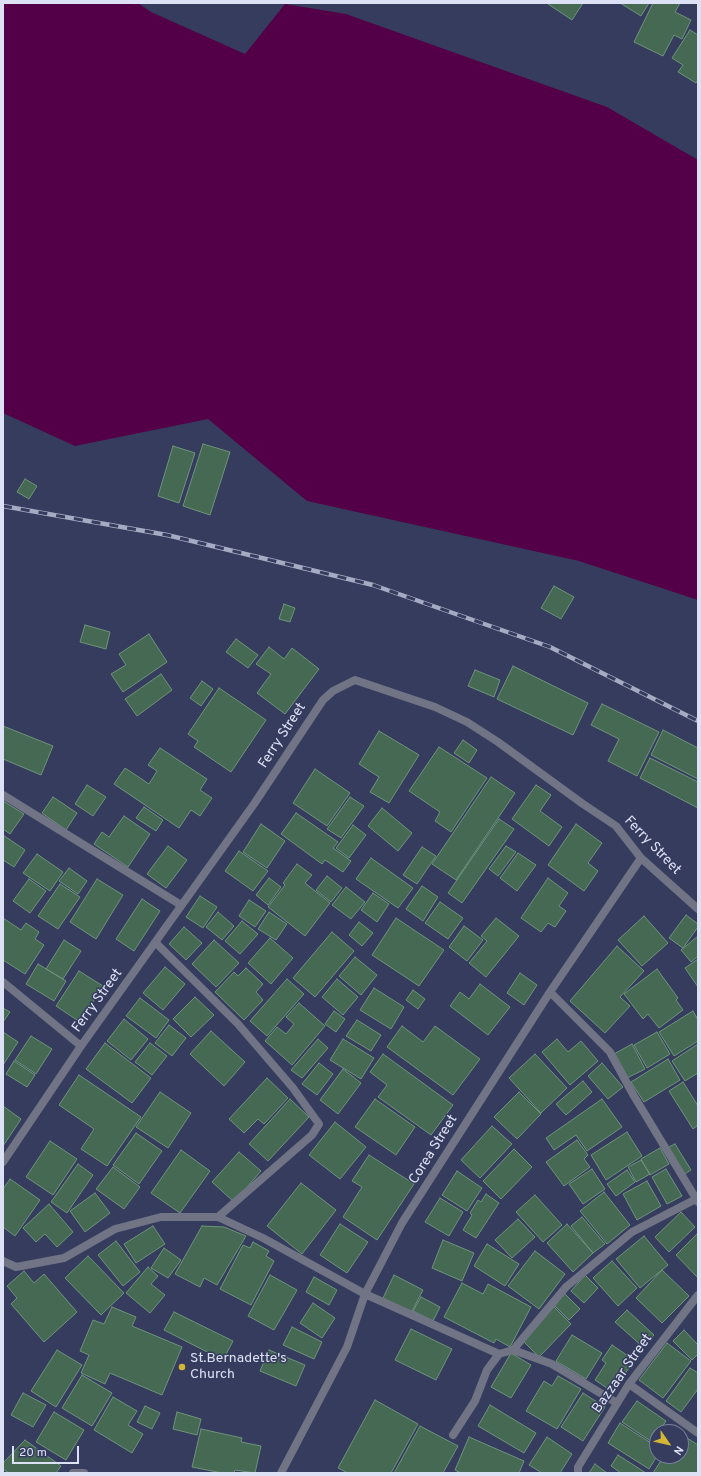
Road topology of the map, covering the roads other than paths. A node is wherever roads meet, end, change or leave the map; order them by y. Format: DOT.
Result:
graph roads {
  1 [pos="3,795"];
  2 [pos="641,858"];
  3 [pos="181,905"];
  4 [pos="698,909"];
  5 [pos="156,942"];
  6 [pos="3,982"];
  7 [pos="550,992"];
  8 [pos="81,1046"];
  9 [pos="3,1162"];
  10 [pos="697,1200"];
  11 [pos="218,1217"];
  12 [pos="3,1261"];
  13 [pos="365,1294"];
  14 [pos="698,1295"];
  15 [pos="513,1350"];
  16 [pos="499,1354"];
  17 [pos="629,1384"];
  18 [pos="617,1403"];
  19 [pos="698,1432"];
  20 [pos="453,1436"];
  21 [pos="73,1473"];
  22 [pos="84,1473"];
  23 [pos="281,1473"];
  24 [pos="578,1473"];
  1 -- 3 [label="street"];
  2 -- 3 [label="street, Ferry Street"];
  2 -- 4 [label="street, Ferry Street"];
  2 -- 7 [label="street, Corea Street"];
  3 -- 5 [label="street, Ferry Street"];
  5 -- 8 [label="street, Ferry Street"];
  5 -- 11 [label="street"];
  6 -- 8 [label="street"];
  7 -- 10 [label="street"];
  7 -- 13 [label="street, Corea Street"];
  8 -- 9 [label="street, Ferry Street"];
  10 -- 15 [label="street"];
  11 -- 12 [label="street"];
  11 -- 13 [label="street"];
  13 -- 16 [label="street"];
  13 -- 23 [label="street, Corea Street"];
  14 -- 17 [label="street, Bazzaar Street"];
  15 -- 16 [label="street"];
  15 -- 18 [label="street"];
  16 -- 20 [label="street"];
  17 -- 18 [label="street, Bazzaar Street"];
  17 -- 19 [label="street"];
  18 -- 24 [label="street, Bazzaar Street"];
  21 -- 22 [label="street"];
}
